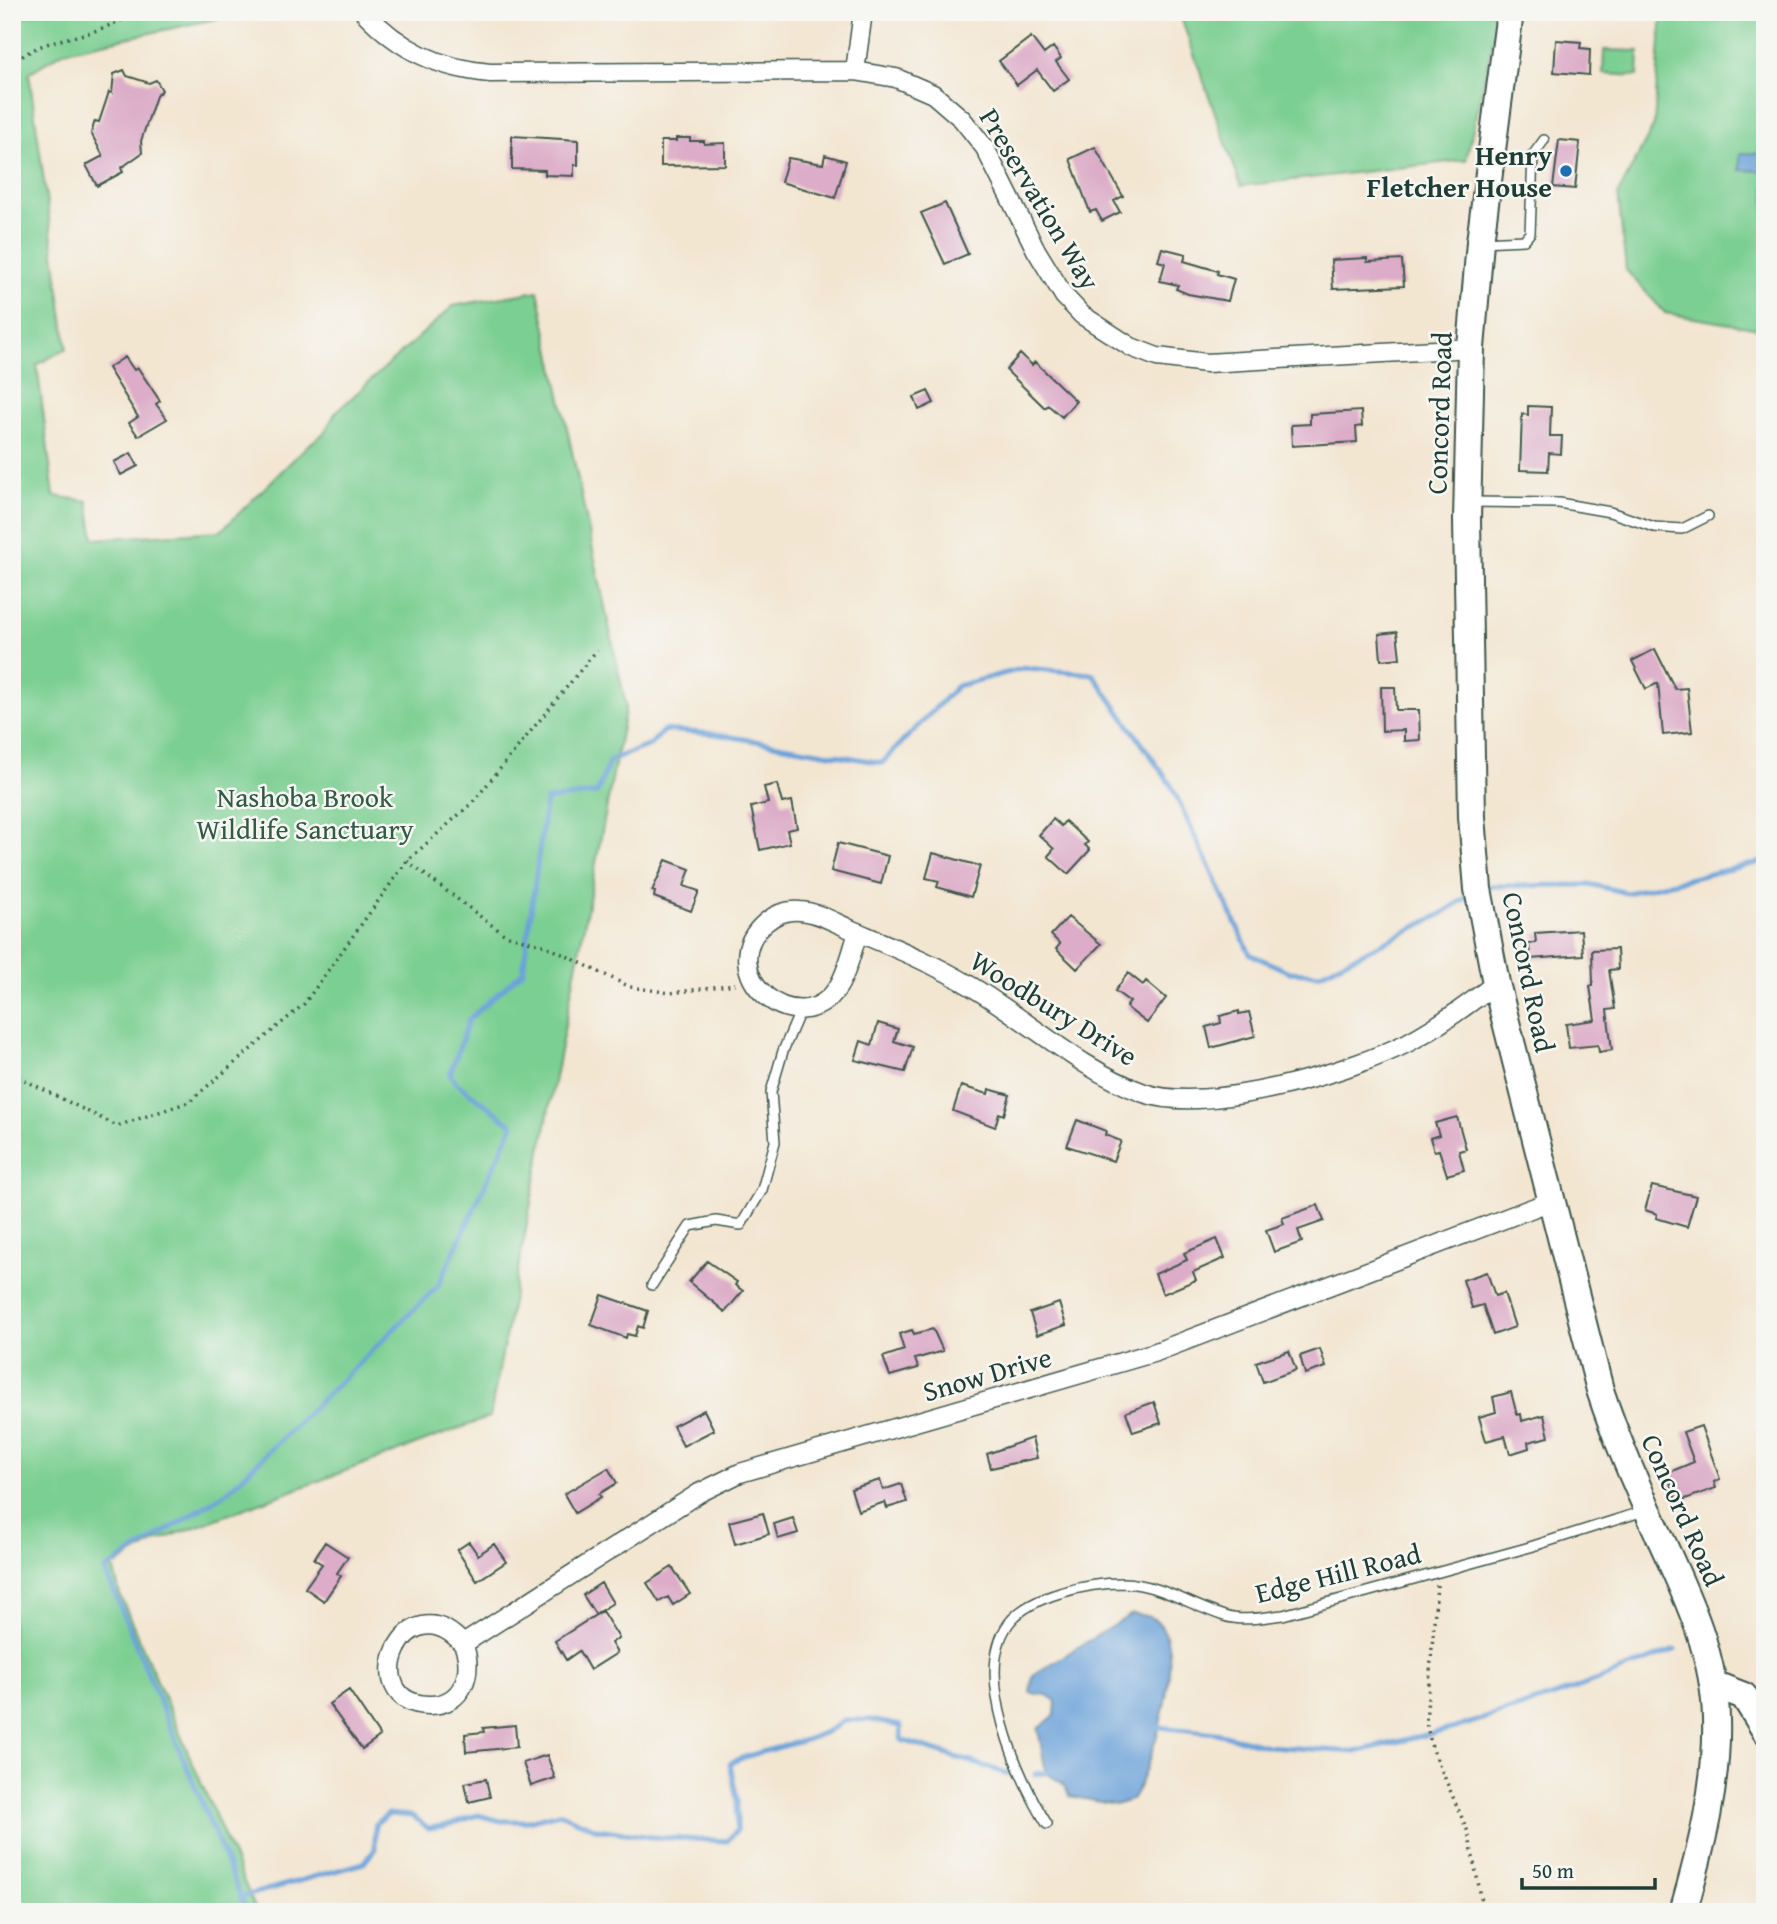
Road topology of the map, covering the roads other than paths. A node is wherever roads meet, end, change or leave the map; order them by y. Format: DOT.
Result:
graph roads {
  1 [pos="364,12"];
  2 [pos="863,12"];
  3 [pos="1510,12"];
  4 [pos="855,71"];
  5 [pos="1544,140"];
  6 [pos="1480,242"];
  7 [pos="1471,348"];
  8 [pos="1468,502"];
  9 [pos="1708,516"];
  10 [pos="858,933"];
  11 [pos="1496,983"];
  12 [pos="801,1009"];
  13 [pos="1551,1201"];
  14 [pos="652,1285"];
  15 [pos="1647,1510"];
  16 [pos="463,1644"];
  17 [pos="1713,1684"];
  18 [pos="1765,1730"];
  19 [pos="1047,1824"];
  20 [pos="1683,1912"];
  1 -- 4 [label="street, Preservation Way"];
  2 -- 4 [label="street"];
  3 -- 6 [label="main road, Concord Road"];
  4 -- 7 [label="street, Preservation Way"];
  5 -- 6 [label="lane"];
  6 -- 7 [label="main road, Concord Road"];
  7 -- 8 [label="main road, Concord Road"];
  8 -- 9 [label="lane"];
  8 -- 11 [label="main road, Concord Road"];
  10 -- 11 [label="street, Woodbury Drive"];
  10 -- 12 [label="street"];
  10 -- 12 [label="street, Woodbury Drive"];
  11 -- 13 [label="main road, Concord Road"];
  12 -- 14 [label="lane"];
  13 -- 15 [label="main road, Concord Road"];
  13 -- 16 [label="street, Snow Drive"];
  15 -- 17 [label="main road, Concord Road"];
  15 -- 19 [label="lane, Edge Hill Road"];
  16 -- 16 [label="street"];
  17 -- 18 [label="main road"];
  17 -- 20 [label="main road, Concord Road"];
}
